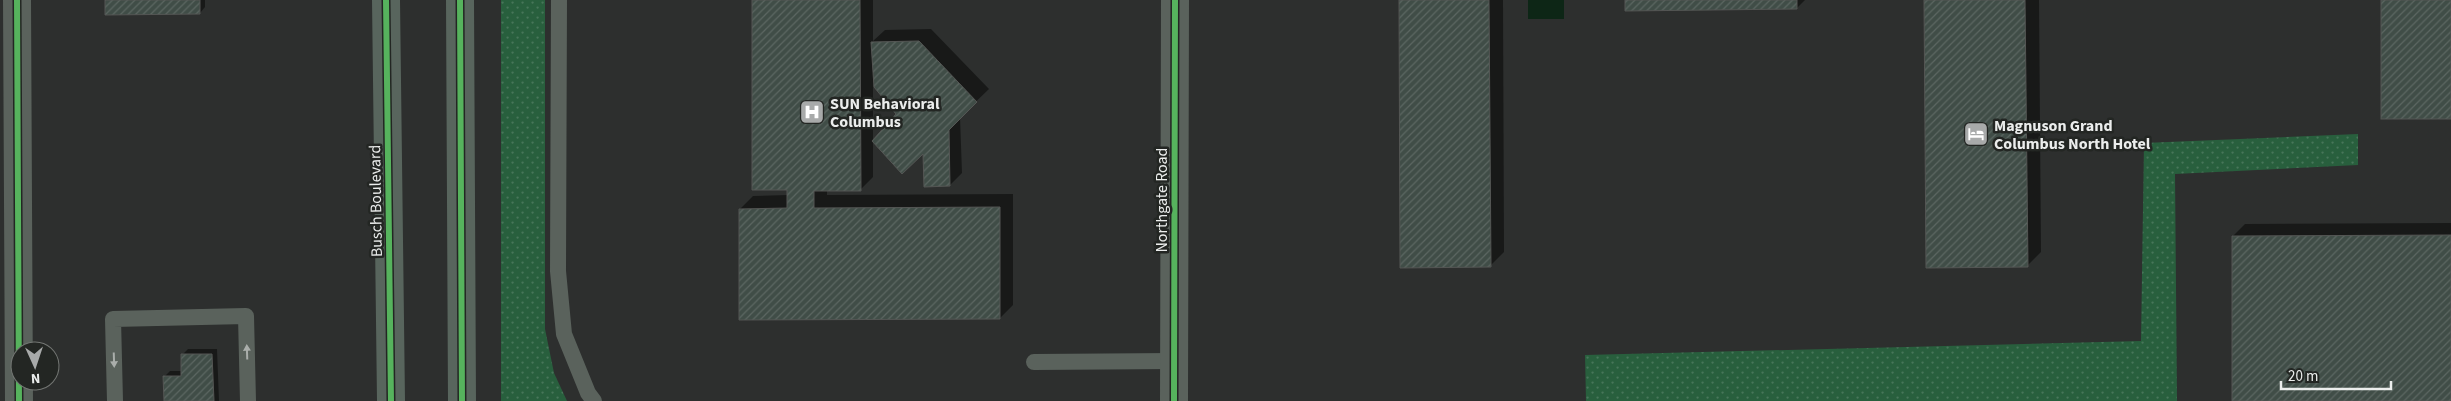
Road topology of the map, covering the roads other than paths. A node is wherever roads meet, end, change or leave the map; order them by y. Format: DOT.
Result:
graph roads {
  1 [pos="17,0"];
  2 [pos="386,0"];
  3 [pos="460,0"];
  4 [pos="559,0"];
  5 [pos="1175,0"];
  6 [pos="1174,360"];
  7 [pos="1034,362"];
  8 [pos="19,401"];
  9 [pos="115,401"];
  10 [pos="248,401"];
  11 [pos="391,401"];
  12 [pos="462,401"];
  13 [pos="594,401"];
  14 [pos="1174,401"];
  1 -- 8 [label="street"];
  2 -- 11 [label="main road, Busch Boulevard"];
  3 -- 12 [label="main road"];
  4 -- 13 [label="lane"];
  5 -- 6 [label="street, Northgate Road"];
  6 -- 7 [label="lane"];
  6 -- 14 [label="street, Northgate Road"];
  10 -- 9 [label="lane, one-way"];
}
